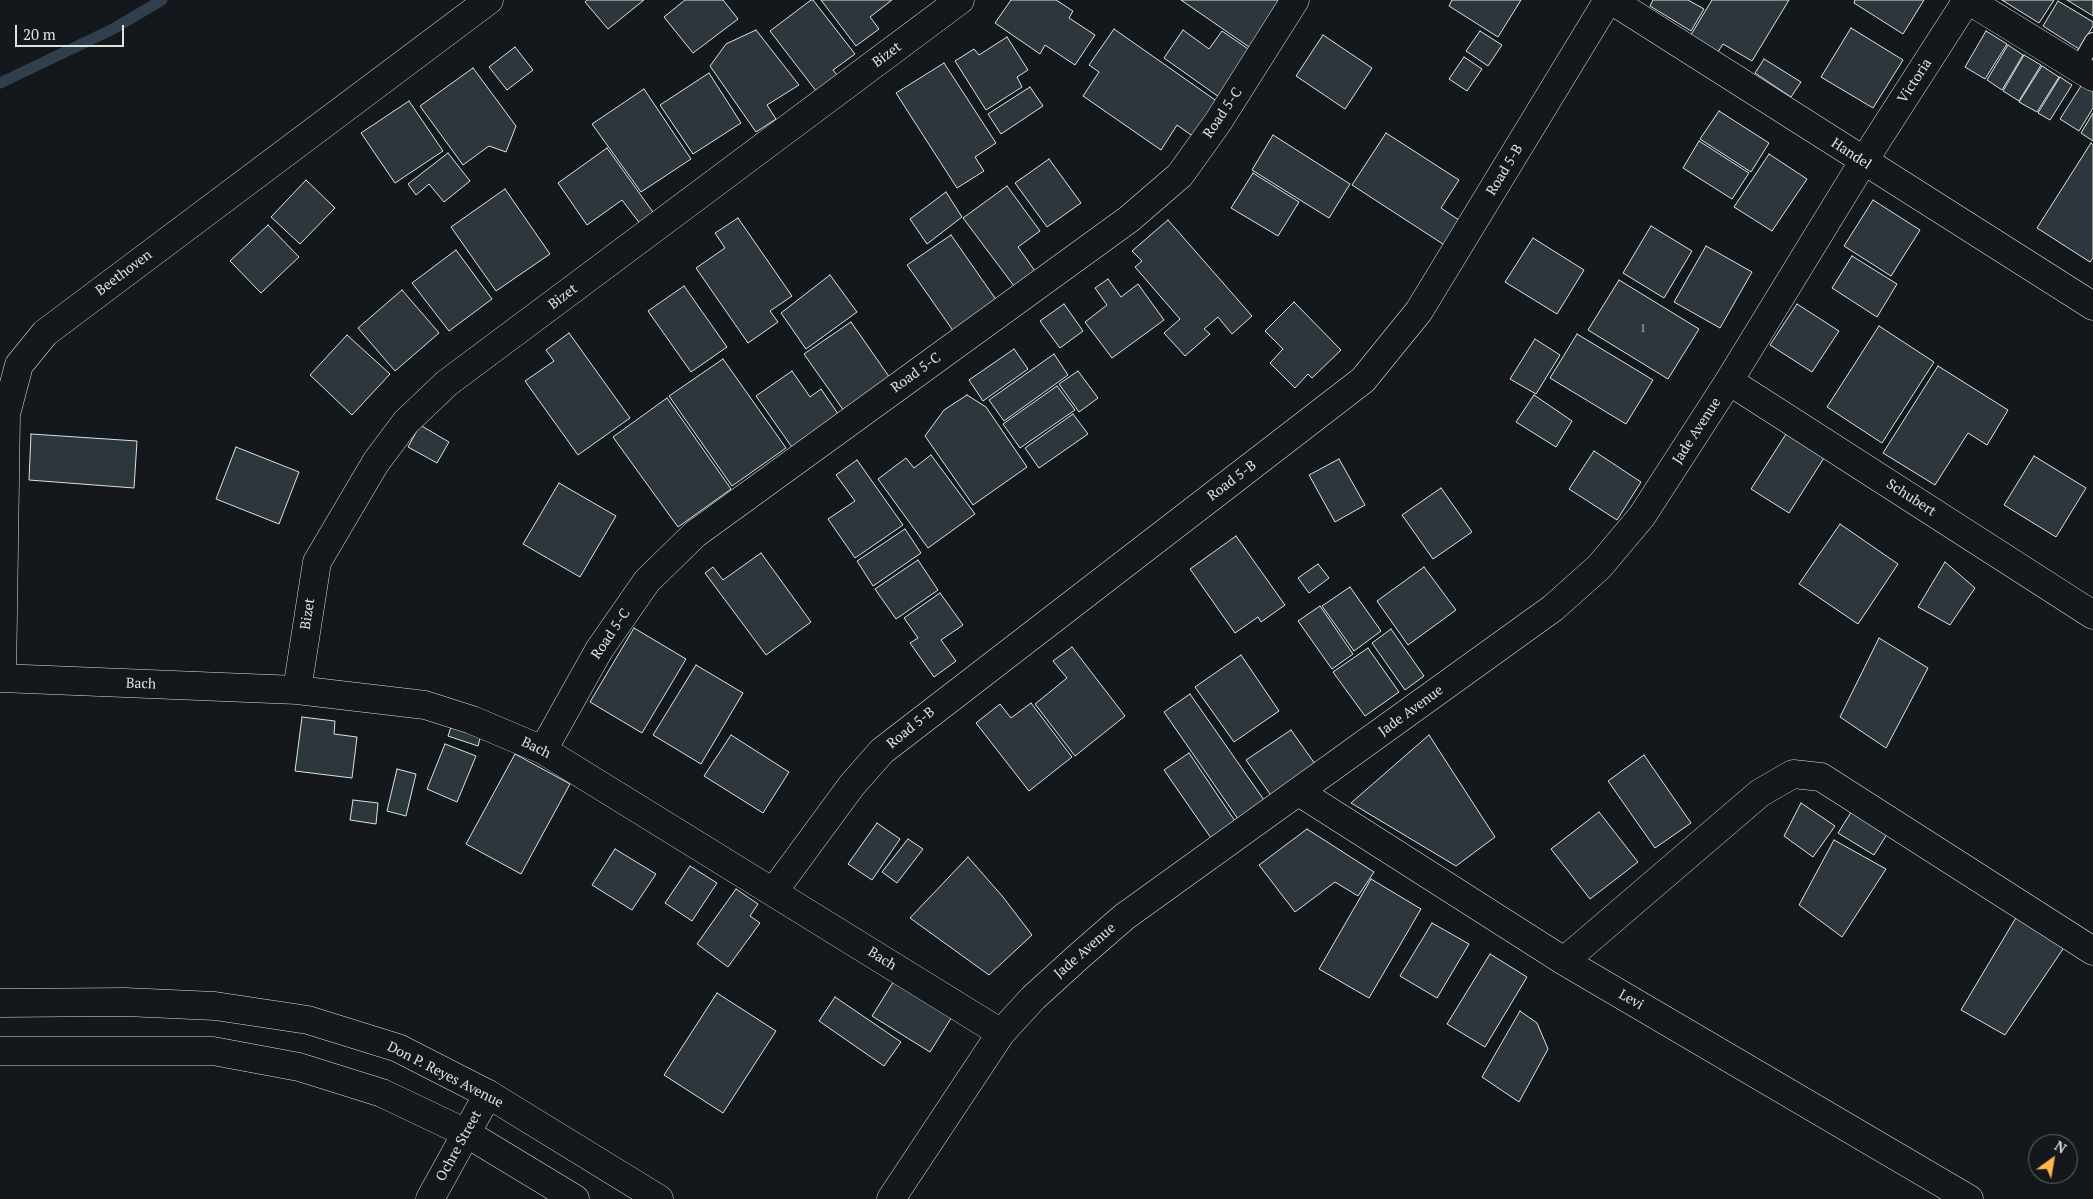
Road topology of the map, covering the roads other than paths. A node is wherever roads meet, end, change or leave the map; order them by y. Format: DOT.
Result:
graph roads {
  1 [pos="489,0"];
  2 [pos="960,0"];
  3 [pos="1295,0"];
  4 [pos="1610,0"];
  5 [pos="1968,0"];
  6 [pos="2093,41"];
  7 [pos="2086,72"];
  8 [pos="1863,162"];
  9 [pos="2093,306"];
  10 [pos="1729,381"];
  11 [pos="2093,615"];
  12 [pos="1,678"];
  13 [pos="297,690"];
  14 [pos="543,750"];
  15 [pos="1299,792"];
  16 [pos="774,891"];
  17 [pos="2093,952"];
  18 [pos="1564,961"];
  19 [pos="0,1003"];
  20 [pos="1002,1033"];
  21 [pos="0,1051"];
  22 [pos="488,1094"];
  23 [pos="466,1134"];
  24 [pos="430,1199"];
  25 [pos="575,1199"];
  26 [pos="659,1199"];
  27 [pos="891,1199"];
  28 [pos="1969,1199"];
  1 -- 12 [label="street, Beethoven"];
  2 -- 13 [label="street, Bizet"];
  3 -- 14 [label="street, Road 5-C"];
  4 -- 8 [label="street, Handel"];
  4 -- 16 [label="street, Road 5-B"];
  5 -- 7 [label="street"];
  5 -- 8 [label="street, Victoria"];
  6 -- 7 [label="lane"];
  8 -- 9 [label="street, Handel"];
  8 -- 10 [label="street, Jade Avenue"];
  10 -- 11 [label="street, Schubert"];
  10 -- 15 [label="street, Jade Avenue"];
  12 -- 13 [label="street, Bach"];
  13 -- 14 [label="street, Bach"];
  14 -- 16 [label="street, Bach"];
  15 -- 18 [label="street, Levi"];
  15 -- 20 [label="street, Jade Avenue"];
  16 -- 20 [label="street, Bach"];
  17 -- 18 [label="street"];
  18 -- 28 [label="street, Levi"];
  19 -- 22 [label="street, Don P. Reyes Avenue"];
  20 -- 27 [label="street, Jade Avenue"];
  21 -- 23 [label="street"];
  22 -- 23 [label="street, Ochre Street"];
  22 -- 26 [label="street, Don P. Reyes Avenue"];
  23 -- 24 [label="street, Ochre Street"];
  23 -- 25 [label="street"];
}
